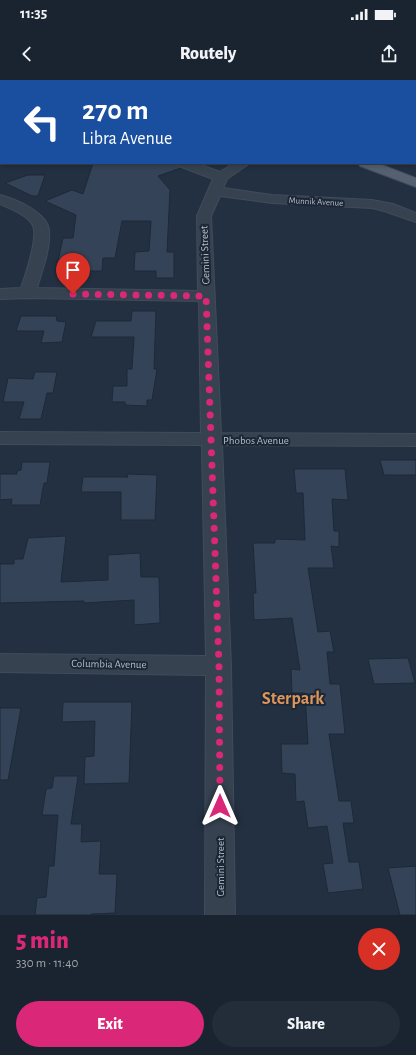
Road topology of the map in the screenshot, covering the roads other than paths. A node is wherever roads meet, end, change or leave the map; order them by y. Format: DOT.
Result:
graph roads {
  1 [pos="186,164"];
  2 [pos="242,164"];
  3 [pos="368,164"];
  4 [pos="391,164"];
  5 [pos="416,174"];
  6 [pos="416,183"];
  7 [pos="218,184"];
  8 [pos="0,199"];
  9 [pos="416,218"];
  10 [pos="28,293"];
  11 [pos="0,294"];
  12 [pos="206,296"];
  13 [pos="0,438"];
  14 [pos="212,440"];
  15 [pos="416,440"];
  16 [pos="0,663"];
  17 [pos="219,666"];
  18 [pos="220,915"];
  1 -- 7 [label="street, Munnik Avenue"];
  2 -- 7 [label="street"];
  3 -- 6 [label="main road"];
  4 -- 5 [label="main road"];
  7 -- 9 [label="street, Munnik Avenue"];
  7 -- 12 [label="street, Gemini Street"];
  8 -- 10 [label="street"];
  10 -- 11 [label="street"];
  10 -- 12 [label="street"];
  12 -- 14 [label="street, Gemini Street"];
  13 -- 14 [label="street, Phobos Avenue"];
  14 -- 15 [label="street, Phobos Avenue"];
  14 -- 17 [label="street, Gemini Street"];
  16 -- 17 [label="street, Columbia Avenue"];
  17 -- 18 [label="street, Gemini Street"];
}
